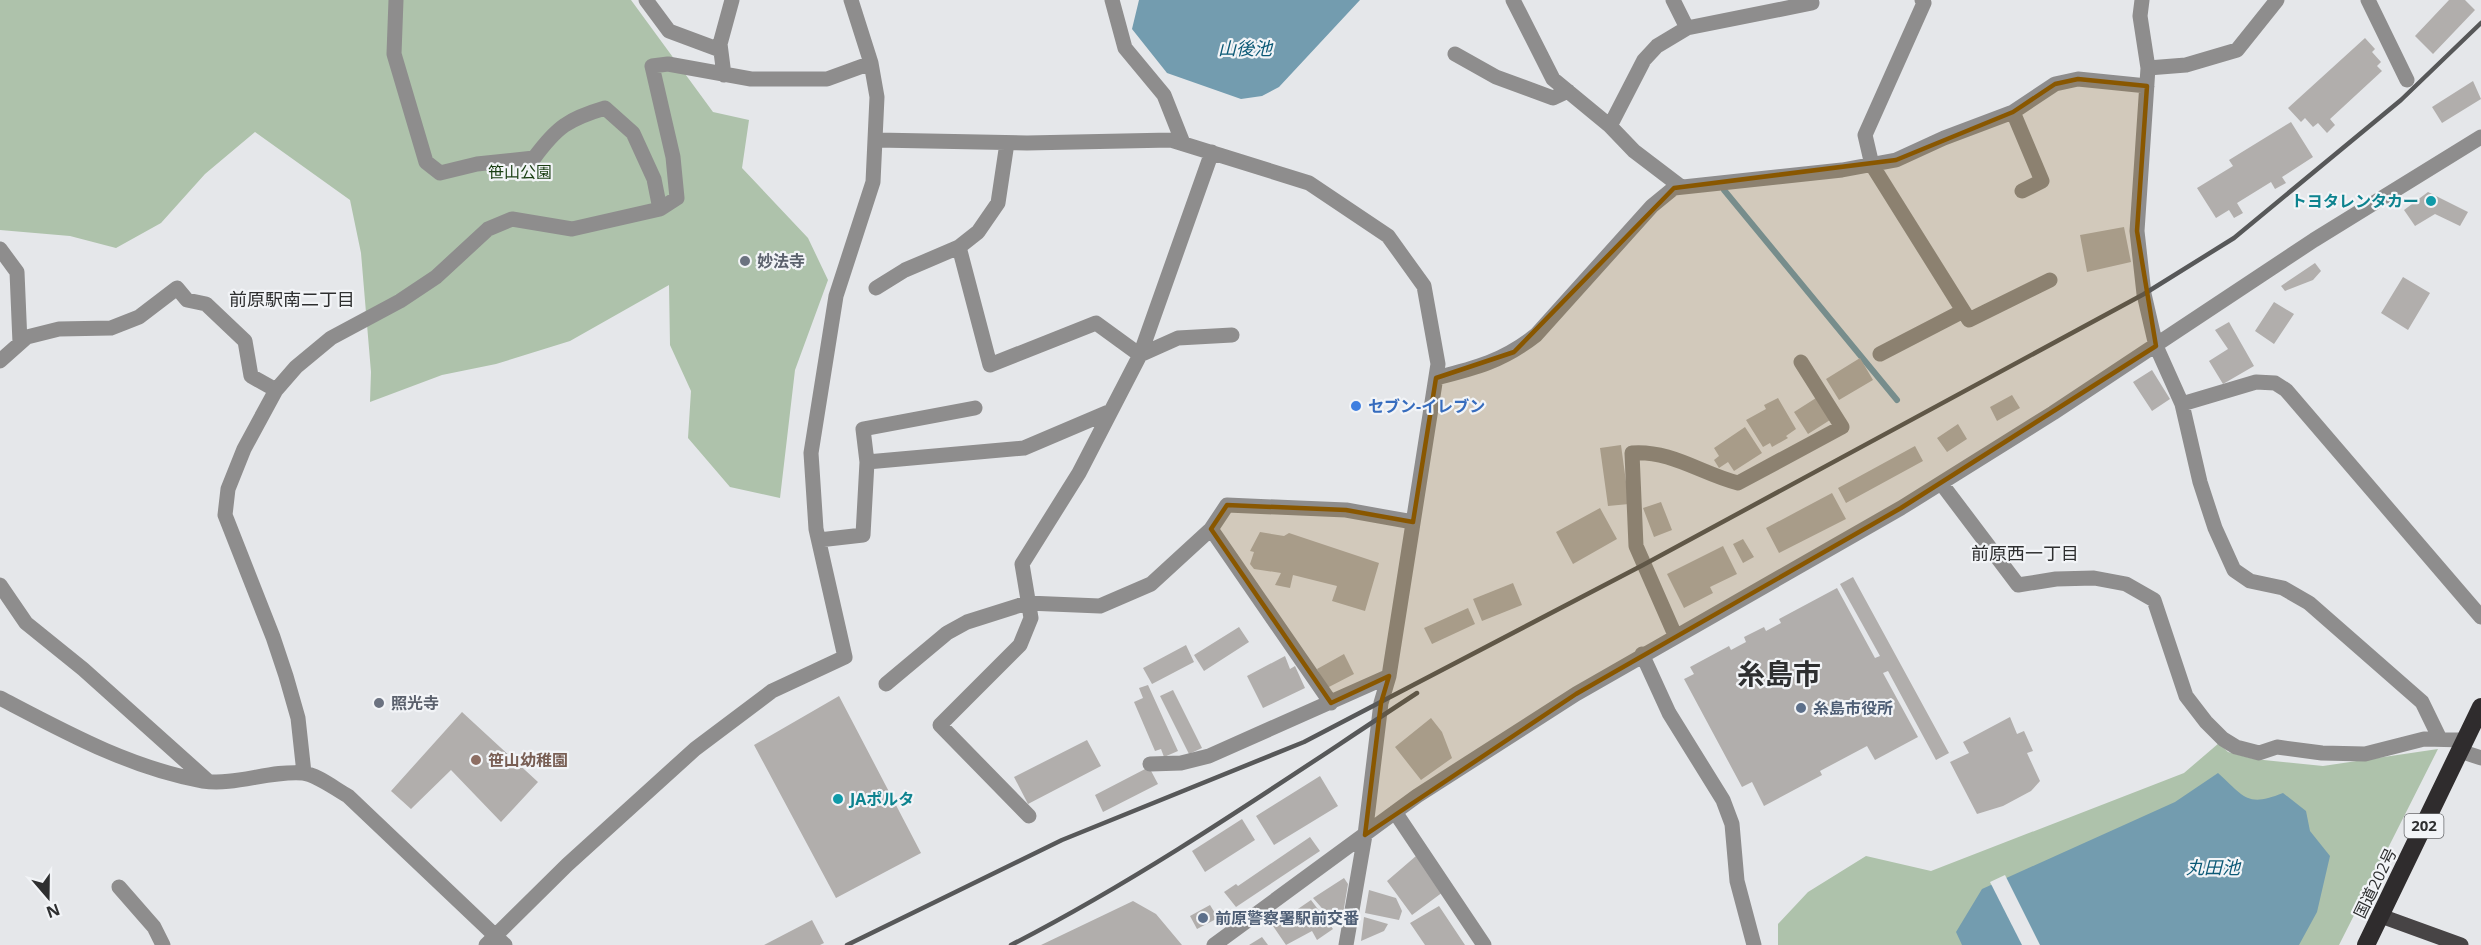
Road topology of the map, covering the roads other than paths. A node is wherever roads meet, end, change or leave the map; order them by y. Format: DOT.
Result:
graph roads {
  1 [pos="396,0"];
  2 [pos="646,0"];
  3 [pos="732,0"];
  4 [pos="851,0"];
  5 [pos="1112,0"];
  6 [pos="1513,0"];
  7 [pos="1672,0"];
  8 [pos="1922,0"];
  9 [pos="2142,0"];
  10 [pos="2277,0"];
  11 [pos="2368,0"];
  12 [pos="1812,3"];
  13 [pos="1687,28"];
  14 [pos="720,50"];
  15 [pos="1455,54"];
  16 [pos="871,63"];
  17 [pos="2148,68"];
  18 [pos="724,75"];
  19 [pos="2407,80"];
  20 [pos="2147,86"];
  21 [pos="1568,91"];
  22 [pos="2013,112"];
  23 [pos="1610,126"];
  24 [pos="2481,137"];
  25 [pos="877,140"];
  26 [pos="1007,143"];
  27 [pos="1183,143"];
  28 [pos="1212,152"];
  29 [pos="1872,165"];
  30 [pos="1680,186"];
  31 [pos="2022,191"];
  32 [pos="660,209"];
  33 [pos="959,247"];
  34 [pos="0,249"];
  35 [pos="2050,280"];
  36 [pos="876,288"];
  37 [pos="1963,311"];
  38 [pos="1232,335"];
  39 [pos="20,343"];
  40 [pos="2156,346"];
  41 [pos="1140,354"];
  42 [pos="1881,354"];
  43 [pos="0,361"];
  44 [pos="1801,362"];
  45 [pos="1436,378"];
  46 [pos="276,390"];
  47 [pos="2182,404"];
  48 [pos="975,408"];
  49 [pos="1111,411"];
  50 [pos="867,462"];
  51 [pos="1941,483"];
  52 [pos="1413,522"];
  53 [pos="1212,529"];
  54 [pos="819,540"];
  55 [pos="0,585"];
  56 [pos="1027,603"];
  57 [pos="2481,617"];
  58 [pos="1675,635"];
  59 [pos="1642,654"];
  60 [pos="1389,676"];
  61 [pos="886,684"];
  62 [pos="0,698"];
  63 [pos="1331,703"];
  64 [pos="2481,707"];
  65 [pos="2440,739"];
  66 [pos="2462,745"];
  67 [pos="2481,758"];
  68 [pos="1150,764"];
  69 [pos="304,773"];
  70 [pos="208,781"];
  71 [pos="1395,812"];
  72 [pos="1029,816"];
  73 [pos="1365,834"];
  74 [pos="119,887"];
  75 [pos="2381,916"];
  76 [pos="495,942"];
  77 [pos="163,945"];
  78 [pos="1214,945"];
  79 [pos="1346,945"];
  80 [pos="1484,945"];
  81 [pos="1754,945"];
  82 [pos="2366,945"];
  83 [pos="2462,945"];
  1 -- 32 [label="street"];
  2 -- 14 [label="street"];
  3 -- 14 [label="street"];
  4 -- 16 [label="street"];
  5 -- 27 [label="street"];
  6 -- 21 [label="street"];
  7 -- 13 [label="street"];
  8 -- 29 [label="street"];
  9 -- 17 [label="street"];
  10 -- 17 [label="street"];
  11 -- 19 [label="street"];
  12 -- 13 [label="street"];
  13 -- 23 [label="street"];
  14 -- 18 [label="street"];
  15 -- 21 [label="street"];
  16 -- 18 [label="street"];
  16 -- 25 [label="street"];
  17 -- 20 [label="street"];
  18 -- 32 [label="street"];
  20 -- 22 [label="street"];
  20 -- 40 [label="street"];
  21 -- 23 [label="street"];
  22 -- 29 [label="street"];
  22 -- 31 [label="street"];
  23 -- 30 [label="street"];
  24 -- 40 [label="street"];
  25 -- 26 [label="street"];
  25 -- 54 [label="street"];
  26 -- 27 [label="street"];
  26 -- 33 [label="street"];
  27 -- 28 [label="street"];
  28 -- 41 [label="street"];
  28 -- 45 [label="street"];
  29 -- 30 [label="street"];
  29 -- 37 [label="street"];
  30 -- 45 [label="street"];
  32 -- 46 [label="street"];
  33 -- 36 [label="street"];
  33 -- 41 [label="street"];
  34 -- 39 [label="street"];
  35 -- 37 [label="street"];
  37 -- 42 [label="street"];
  38 -- 41 [label="street"];
  39 -- 43 [label="street"];
  39 -- 46 [label="street"];
  40 -- 47 [label="street"];
  40 -- 51 [label="street"];
  41 -- 49 [label="street"];
  44 -- 58 [label="street"];
  45 -- 52 [label="street"];
  46 -- 69 [label="street"];
  47 -- 57 [label="street"];
  47 -- 65 [label="street"];
  48 -- 50 [label="street"];
  49 -- 50 [label="street"];
  49 -- 56 [label="street"];
  50 -- 54 [label="street"];
  51 -- 58 [label="street"];
  51 -- 65 [label="street"];
  52 -- 53 [label="street"];
  52 -- 60 [label="street"];
  53 -- 56 [label="street"];
  53 -- 63 [label="street"];
  54 -- 76 [label="street"];
  55 -- 70 [label="street"];
  56 -- 61 [label="street"];
  56 -- 72 [label="street"];
  58 -- 59 [label="street"];
  59 -- 71 [label="street"];
  59 -- 81 [label="street"];
  60 -- 63 [label="street"];
  60 -- 73 [label="street"];
  62 -- 70 [label="street"];
  63 -- 68 [label="street"];
  64 -- 66 [label="highway, 国道202号 / 202"];
  65 -- 66 [label="street"];
  66 -- 67 [label="street"];
  66 -- 75 [label="highway, 国道202号 / 202"];
  69 -- 70 [label="street"];
  69 -- 76 [label="street"];
  71 -- 73 [label="street"];
  71 -- 80 [label="street"];
  73 -- 78 [label="street"];
  73 -- 79 [label="street"];
  74 -- 77 [label="street"];
  75 -- 82 [label="highway, 国道202号 / 202"];
  75 -- 83 [label="main road"];
}
